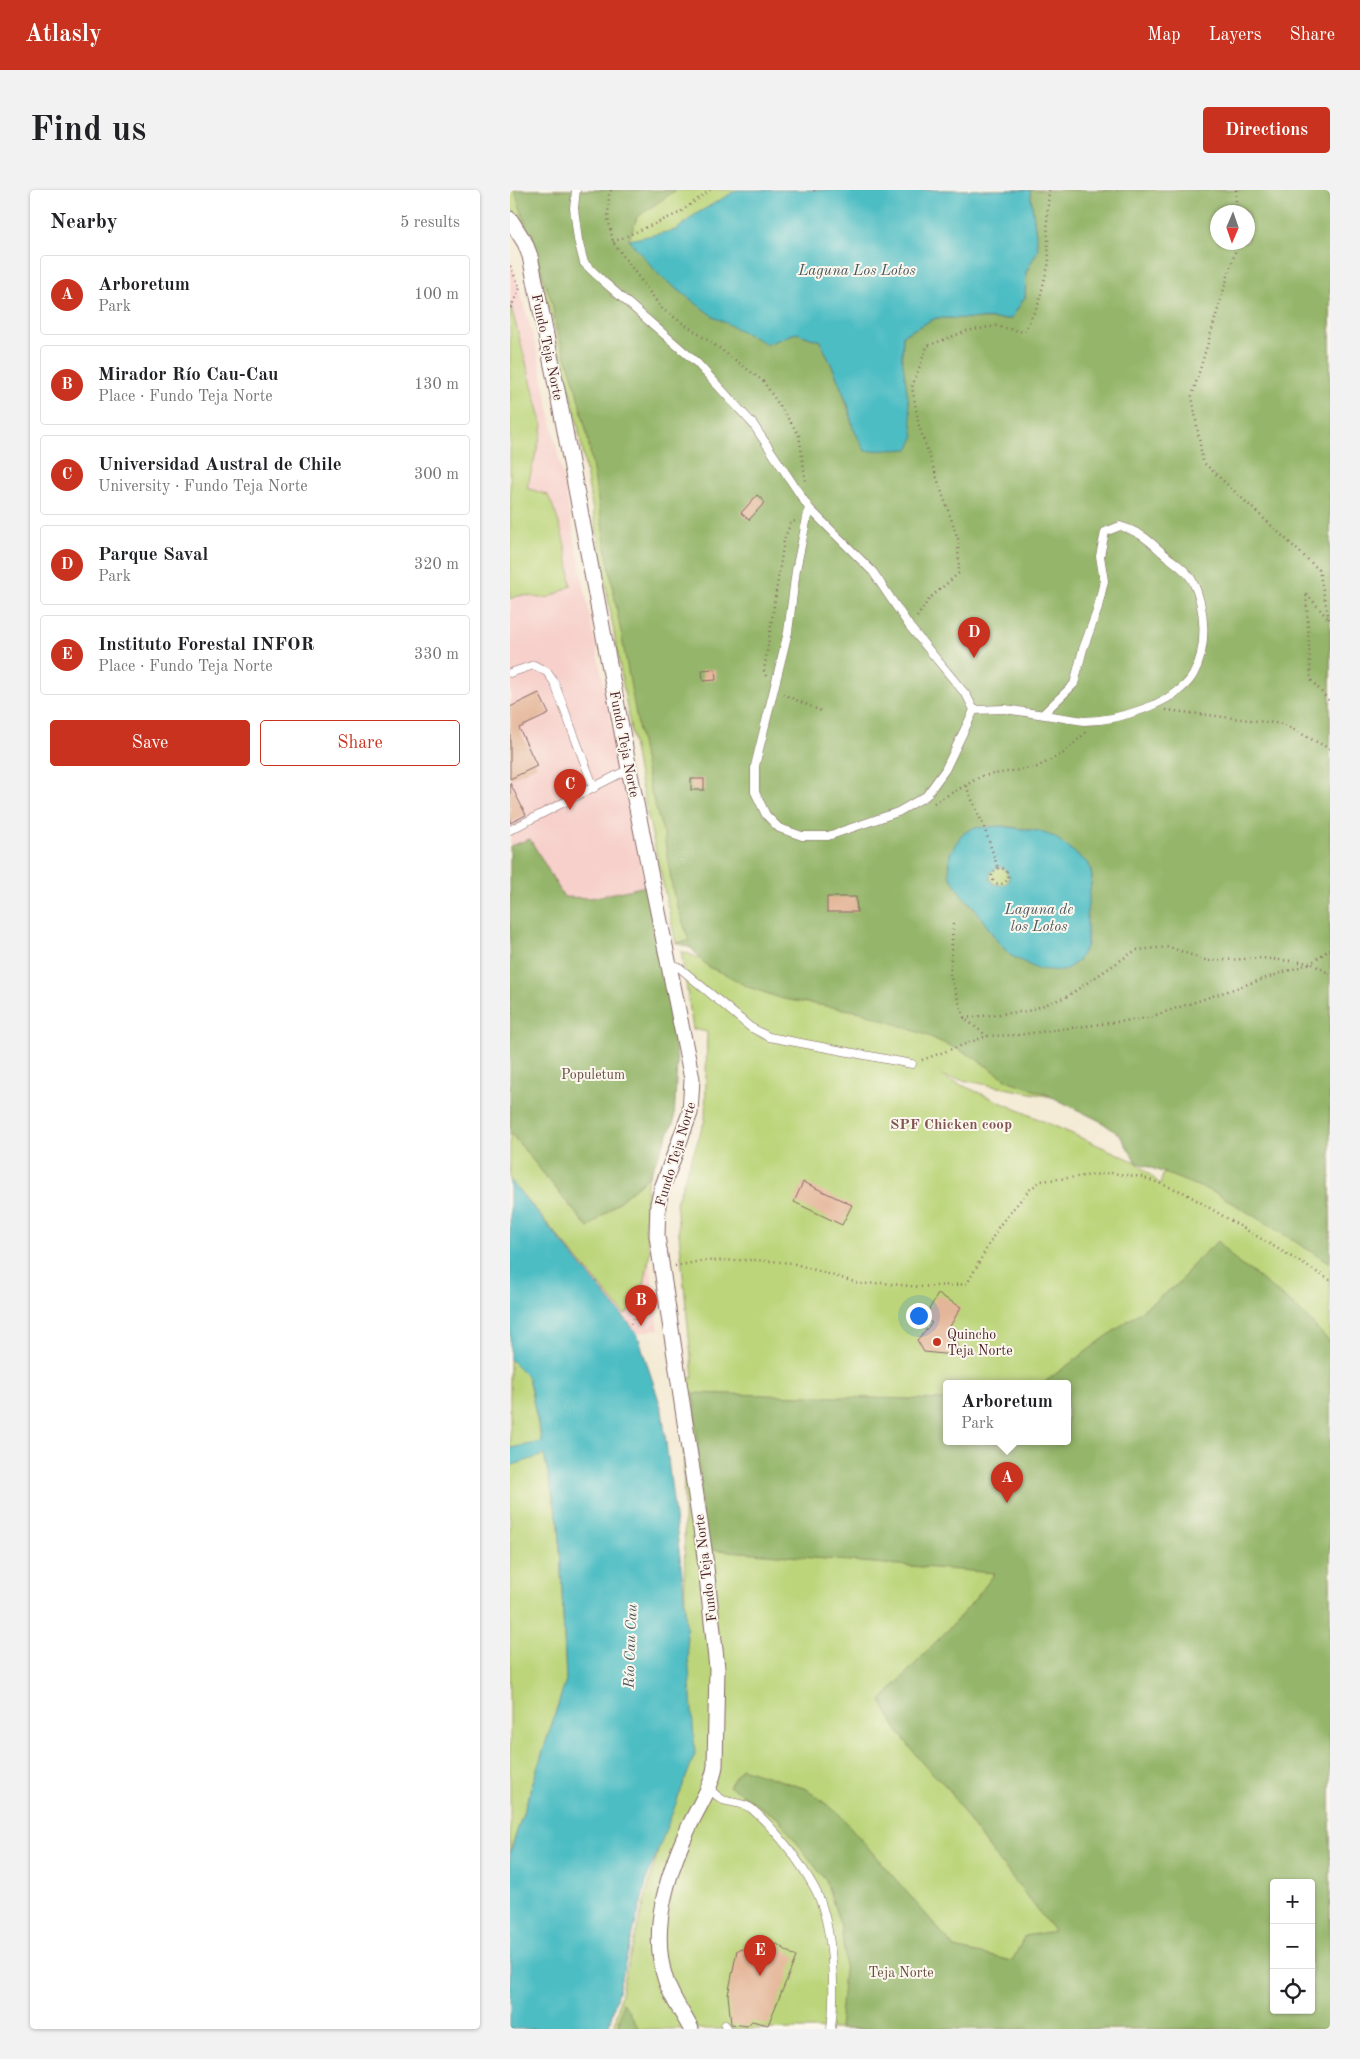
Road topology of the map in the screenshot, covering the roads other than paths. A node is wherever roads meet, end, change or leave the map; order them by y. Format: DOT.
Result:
graph roads {
  1 [pos="576,190"];
  2 [pos="510,219"];
  3 [pos="809,508"];
  4 [pos="510,673"];
  5 [pos="974,710"];
  6 [pos="1043,714"];
  7 [pos="630,769"];
  8 [pos="594,788"];
  9 [pos="510,830"];
  10 [pos="670,964"];
  11 [pos="912,1064"];
  12 [pos="708,1789"];
  13 [pos="691,2029"];
  14 [pos="831,2029"];
  1 -- 3 [label="lane"];
  2 -- 7 [label="street, Fundo Teja Norte"];
  3 -- 5 [label="lane"];
  3 -- 5 [label="lane"];
  4 -- 8 [label="lane"];
  5 -- 6 [label="lane"];
  6 -- 6 [label="lane"];
  7 -- 8 [label="lane"];
  7 -- 10 [label="street, Fundo Teja Norte"];
  8 -- 9 [label="lane"];
  10 -- 11 [label="lane"];
  10 -- 12 [label="street, Fundo Teja Norte"];
  12 -- 13 [label="street, Fundo Teja Norte"];
  12 -- 14 [label="lane"];
}
